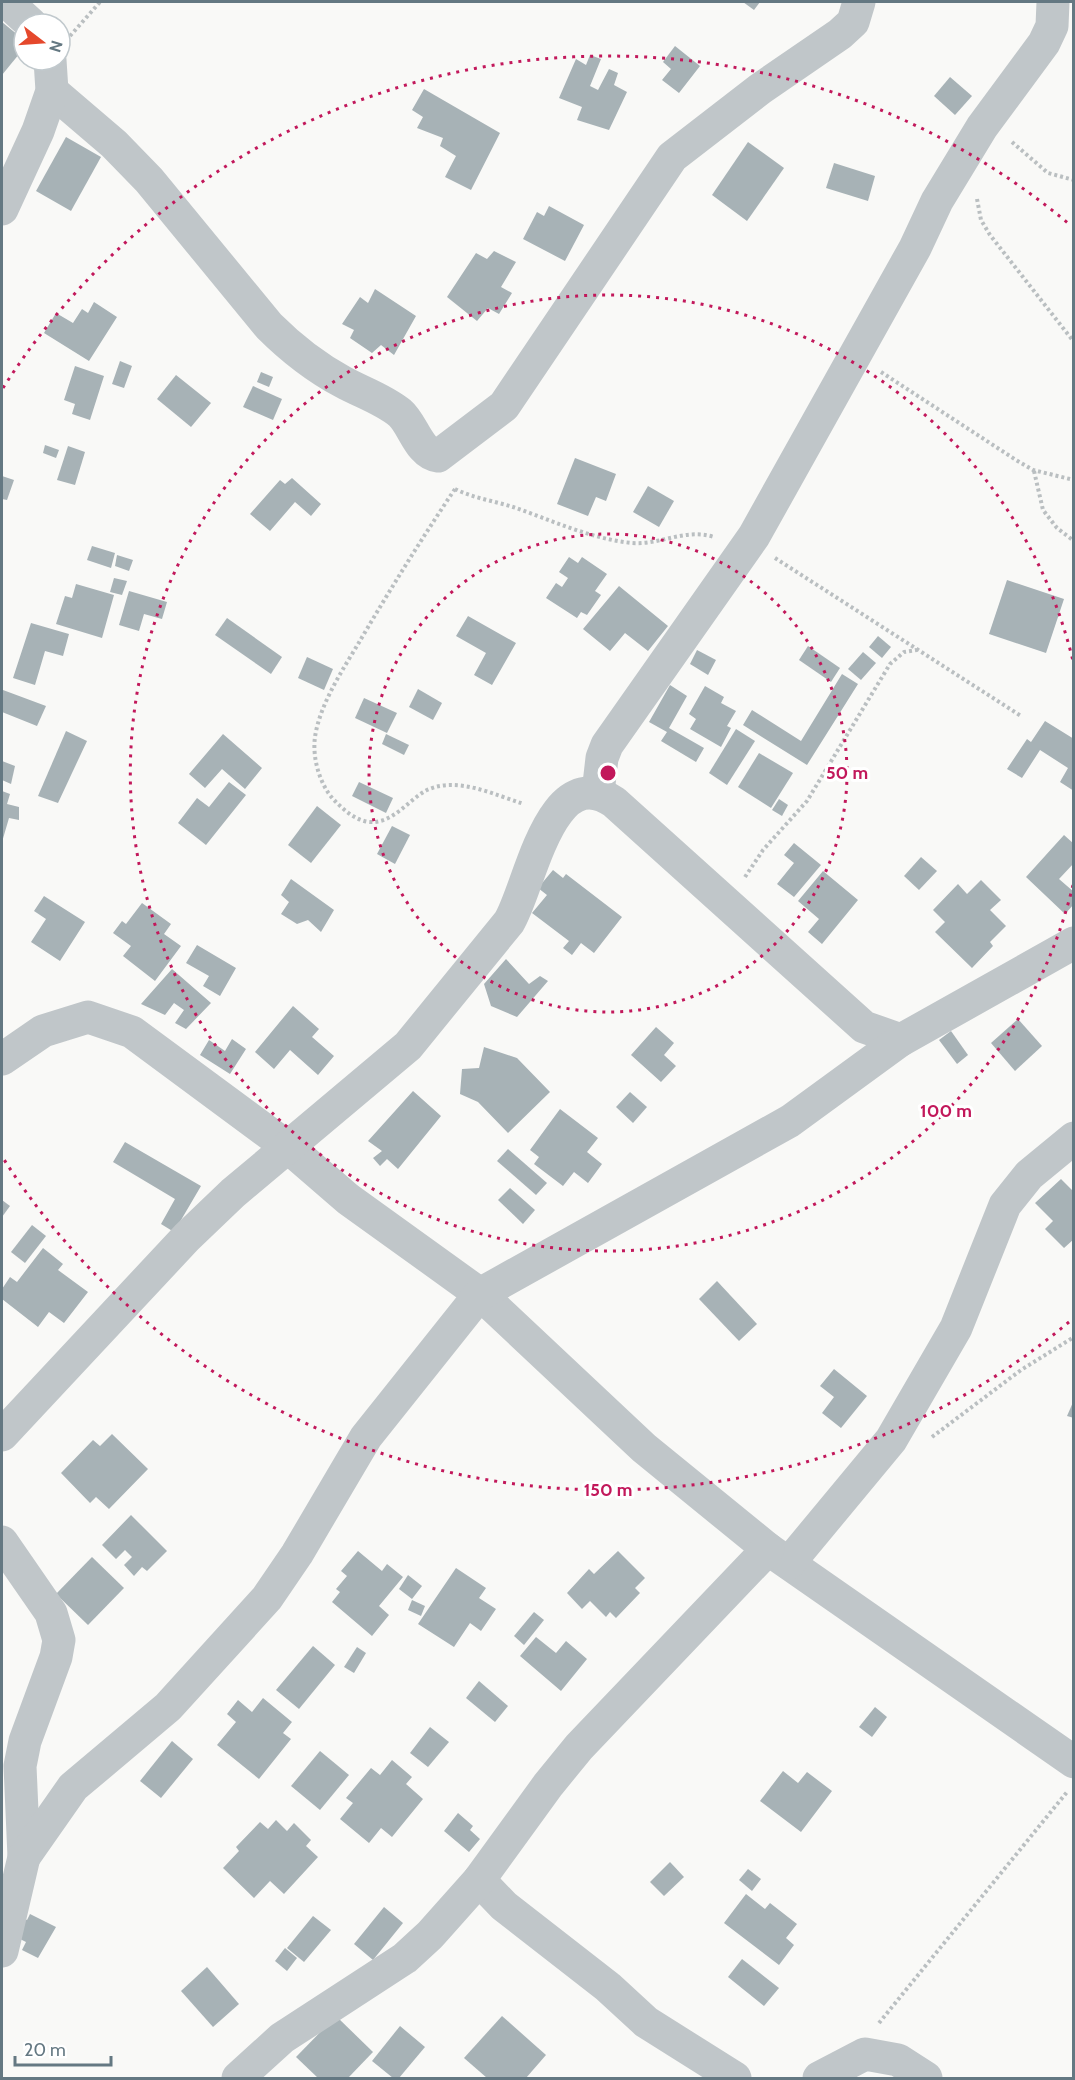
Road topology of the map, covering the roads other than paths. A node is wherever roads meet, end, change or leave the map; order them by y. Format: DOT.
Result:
graph roads {
  1 [pos="859,2"];
  2 [pos="1053,2"];
  3 [pos="54,72"];
  4 [pos="62,72"];
  5 [pos="2,209"];
  6 [pos="598,793"];
  7 [pos="1074,943"];
  8 [pos="901,1040"];
  9 [pos="2,1059"];
  10 [pos="1074,1138"];
  11 [pos="289,1148"];
  12 [pos="480,1294"];
  13 [pos="2,1435"];
  14 [pos="2,1542"];
  15 [pos="779,1556"];
  16 [pos="1074,1762"];
  17 [pos="24,1857"];
  18 [pos="479,1880"];
  19 [pos="2,1951"];
  20 [pos="832,2071"];
  21 [pos="238,2079"];
  22 [pos="735,2079"];
  23 [pos="926,2079"];
  1 -- 4 [label="street"];
  2 -- 6 [label="street"];
  3 -- 5 [label="street"];
  6 -- 8 [label="street"];
  6 -- 11 [label="street"];
  7 -- 8 [label="street"];
  8 -- 12 [label="street"];
  9 -- 11 [label="street"];
  10 -- 15 [label="street"];
  11 -- 12 [label="street"];
  11 -- 13 [label="street"];
  12 -- 15 [label="street"];
  12 -- 17 [label="street"];
  14 -- 17 [label="street"];
  15 -- 16 [label="street"];
  15 -- 18 [label="street"];
  17 -- 19 [label="street"];
  18 -- 21 [label="street"];
  18 -- 22 [label="street"];
  20 -- 23 [label="street"];
}
